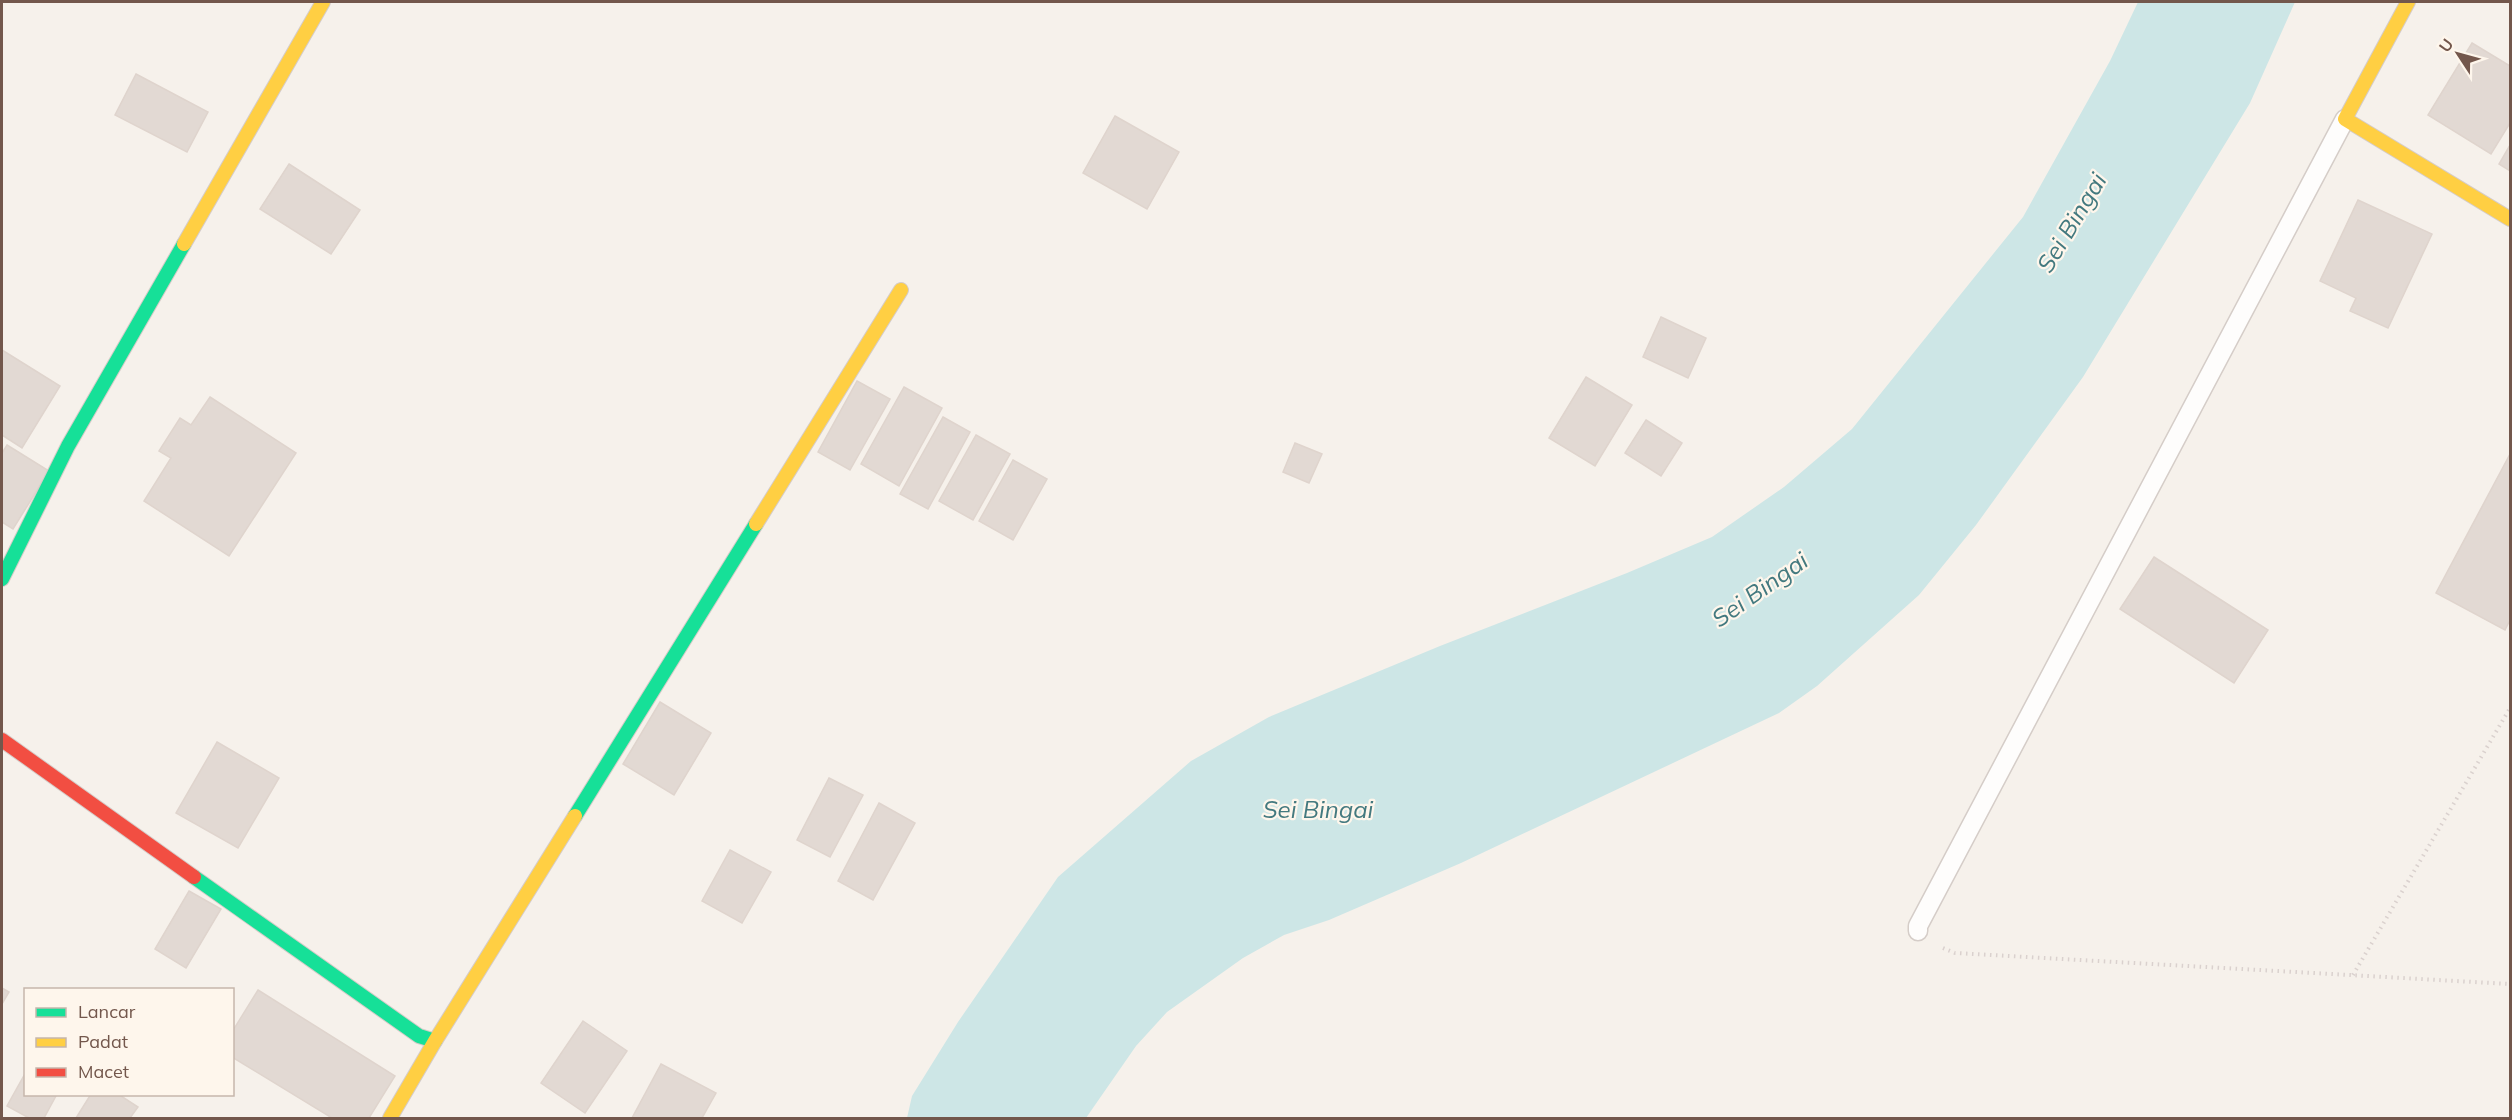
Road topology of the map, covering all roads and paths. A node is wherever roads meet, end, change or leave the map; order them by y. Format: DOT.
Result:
graph roads {
  1 [pos="322,2"];
  2 [pos="2408,2"];
  3 [pos="2345,119"];
  4 [pos="2511,219"];
  5 [pos="901,290"];
  6 [pos="2,579"];
  7 [pos="2511,708"];
  8 [pos="2,740"];
  9 [pos="1918,931"];
  10 [pos="2353,975"];
  11 [pos="2511,984"];
  12 [pos="435,1041"];
  13 [pos="390,1119"];
  1 -- 6 [label="street"];
  2 -- 3 [label="street"];
  3 -- 4 [label="street"];
  3 -- 9 [label="lane"];
  5 -- 12 [label="street"];
  7 -- 10 [label="path"];
  8 -- 12 [label="street"];
  9 -- 10 [label="path"];
  10 -- 11 [label="path"];
  12 -- 13 [label="street"];
}
